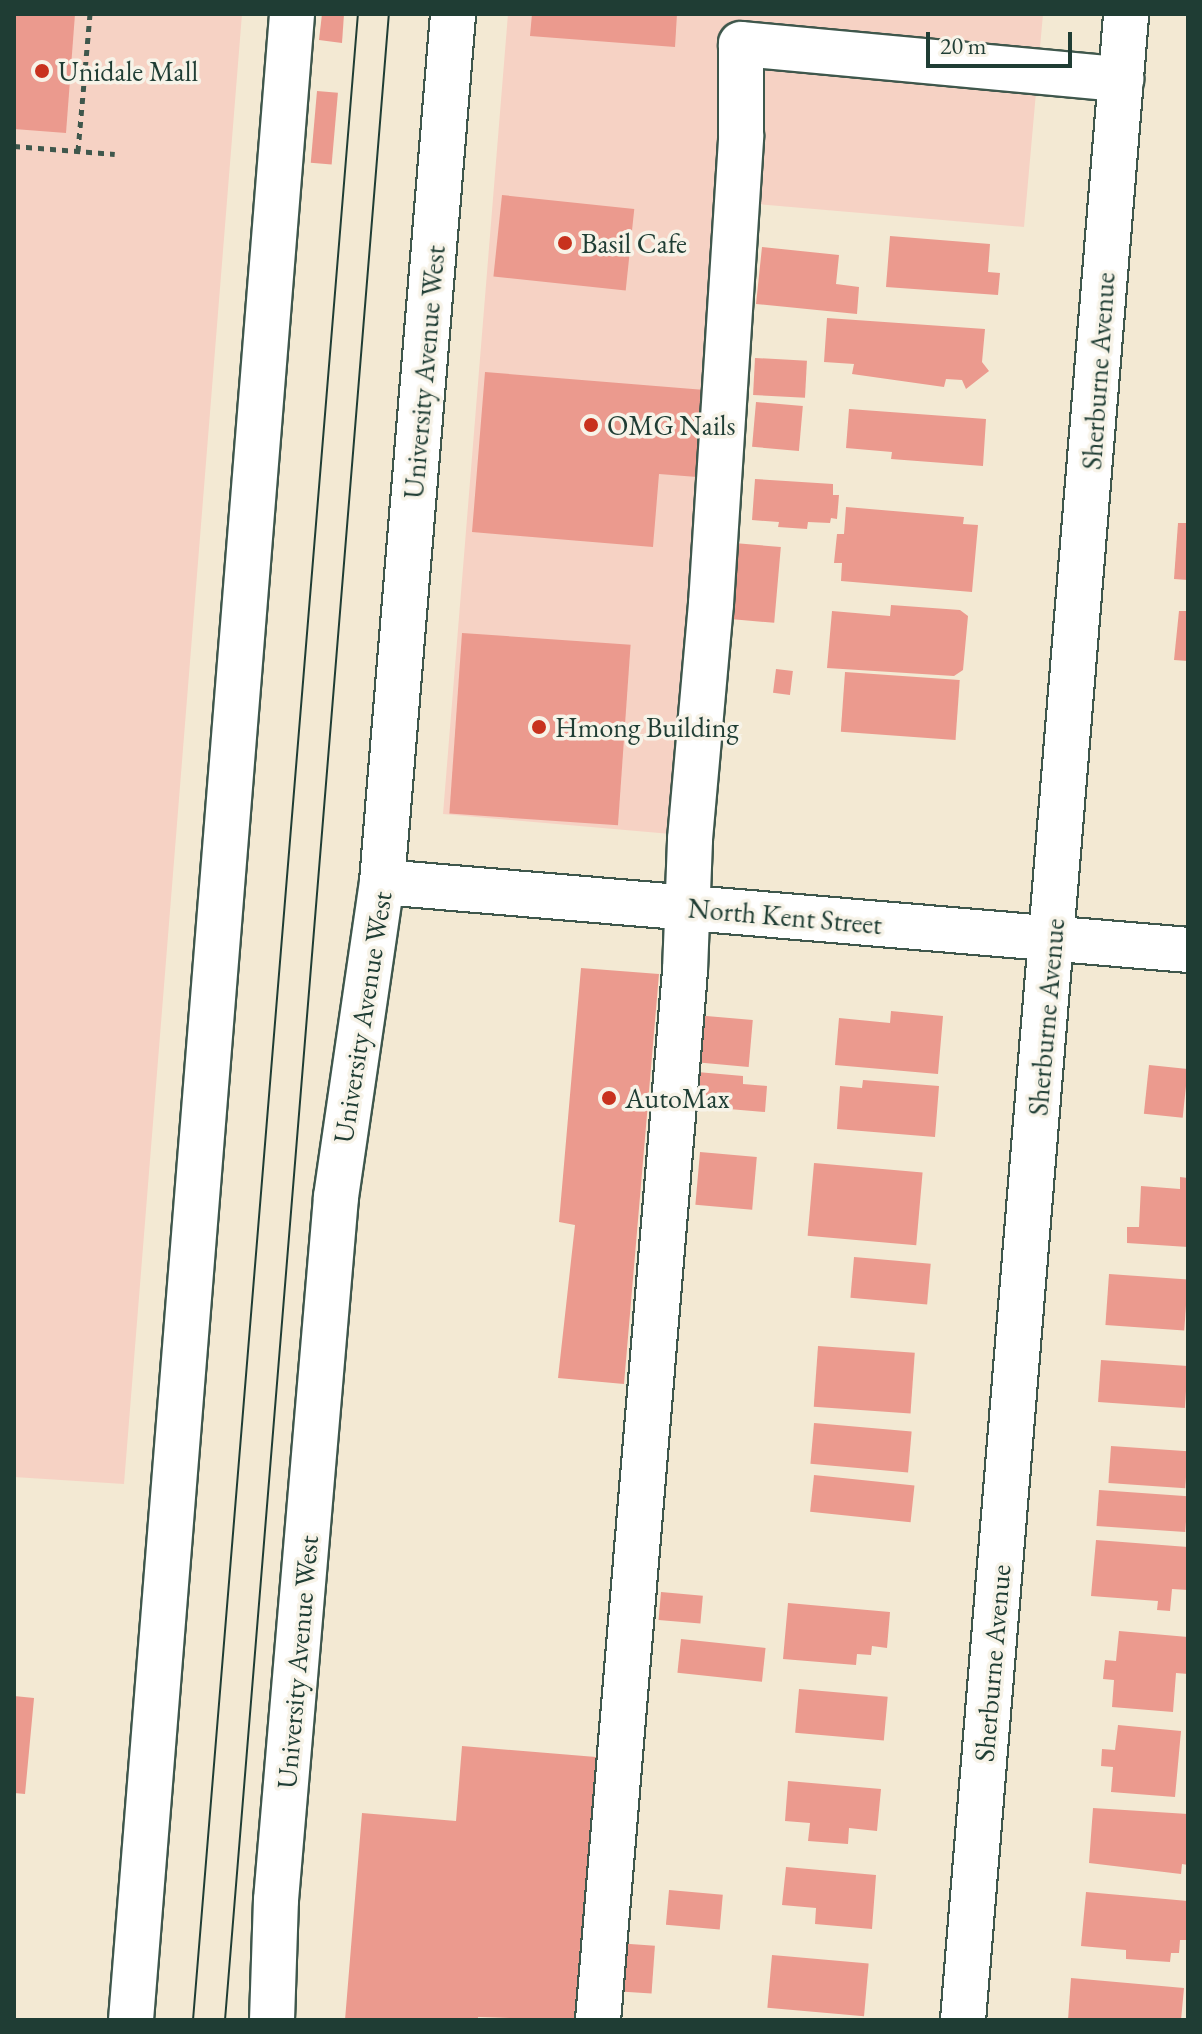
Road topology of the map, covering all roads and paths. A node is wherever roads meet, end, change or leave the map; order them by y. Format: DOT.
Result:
graph roads {
  1 [pos="90,14"];
  2 [pos="292,14"];
  3 [pos="453,14"];
  4 [pos="1126,14"];
  5 [pos="1121,79"];
  6 [pos="14,146"];
  7 [pos="78,151"];
  8 [pos="115,154"];
  9 [pos="382,882"];
  10 [pos="688,908"];
  11 [pos="1053,938"];
  12 [pos="1188,950"];
  13 [pos="131,2020"];
  14 [pos="272,2020"];
  15 [pos="598,2020"];
  16 [pos="963,2020"];
  1 -- 7 [label="path"];
  2 -- 13 [label="main road"];
  3 -- 9 [label="main road, University Avenue West"];
  4 -- 5 [label="main road, Sherburne Avenue"];
  5 -- 10 [label="main road"];
  5 -- 11 [label="main road, Sherburne Avenue"];
  6 -- 7 [label="path"];
  7 -- 8 [label="path"];
  9 -- 10 [label="main road, North Kent Street"];
  9 -- 14 [label="main road, University Avenue West"];
  10 -- 11 [label="main road, North Kent Street"];
  10 -- 15 [label="main road"];
  11 -- 12 [label="main road, North Kent Street"];
  11 -- 16 [label="main road, Sherburne Avenue"];
}
